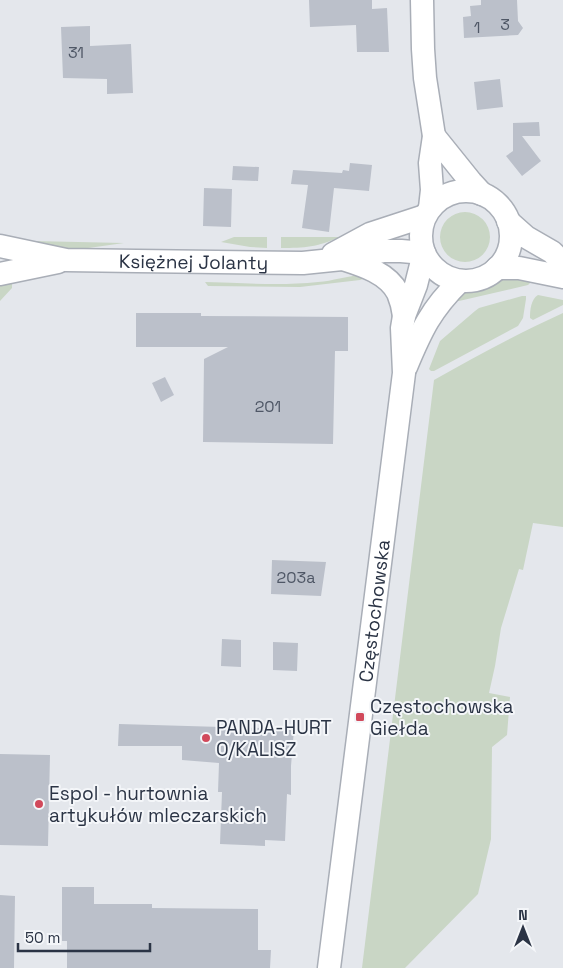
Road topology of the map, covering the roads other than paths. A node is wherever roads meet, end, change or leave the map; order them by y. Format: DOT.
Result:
graph roads {
  1 [pos="422,0"];
  2 [pos="434,136"];
  3 [pos="482,194"];
  4 [pos="428,212"];
  5 [pos="508,221"];
  6 [pos="0,246"];
  7 [pos="424,253"];
  8 [pos="342,259"];
  9 [pos="66,260"];
  10 [pos="320,262"];
  11 [pos="563,263"];
  12 [pos="498,268"];
  13 [pos="0,274"];
  14 [pos="563,277"];
  15 [pos="460,281"];
  16 [pos="404,316"];
  17 [pos="404,373"];
  18 [pos="329,968"];
  1 -- 2 [label="main road"];
  2 -- 3 [label="main road"];
  2 -- 4 [label="main road"];
  3 -- 4 [label="main road"];
  3 -- 5 [label="main road"];
  4 -- 7 [label="main road"];
  4 -- 10 [label="main road, Księżnej Jolanty"];
  5 -- 11 [label="main road"];
  5 -- 12 [label="main road"];
  6 -- 9 [label="main road, Księżnej Jolanty"];
  7 -- 8 [label="main road, Księżnej Jolanty"];
  7 -- 15 [label="main road"];
  7 -- 16 [label="main road, Częstochowska"];
  8 -- 10 [label="main road, Księżnej Jolanty"];
  8 -- 16 [label="main road"];
  9 -- 10 [label="main road, Księżnej Jolanty"];
  9 -- 13 [label="main road, Księżnej Jolanty"];
  12 -- 14 [label="main road"];
  12 -- 15 [label="main road"];
  15 -- 17 [label="main road, Częstochowska"];
  16 -- 17 [label="main road, Częstochowska"];
  17 -- 18 [label="main road, Częstochowska"];
}
